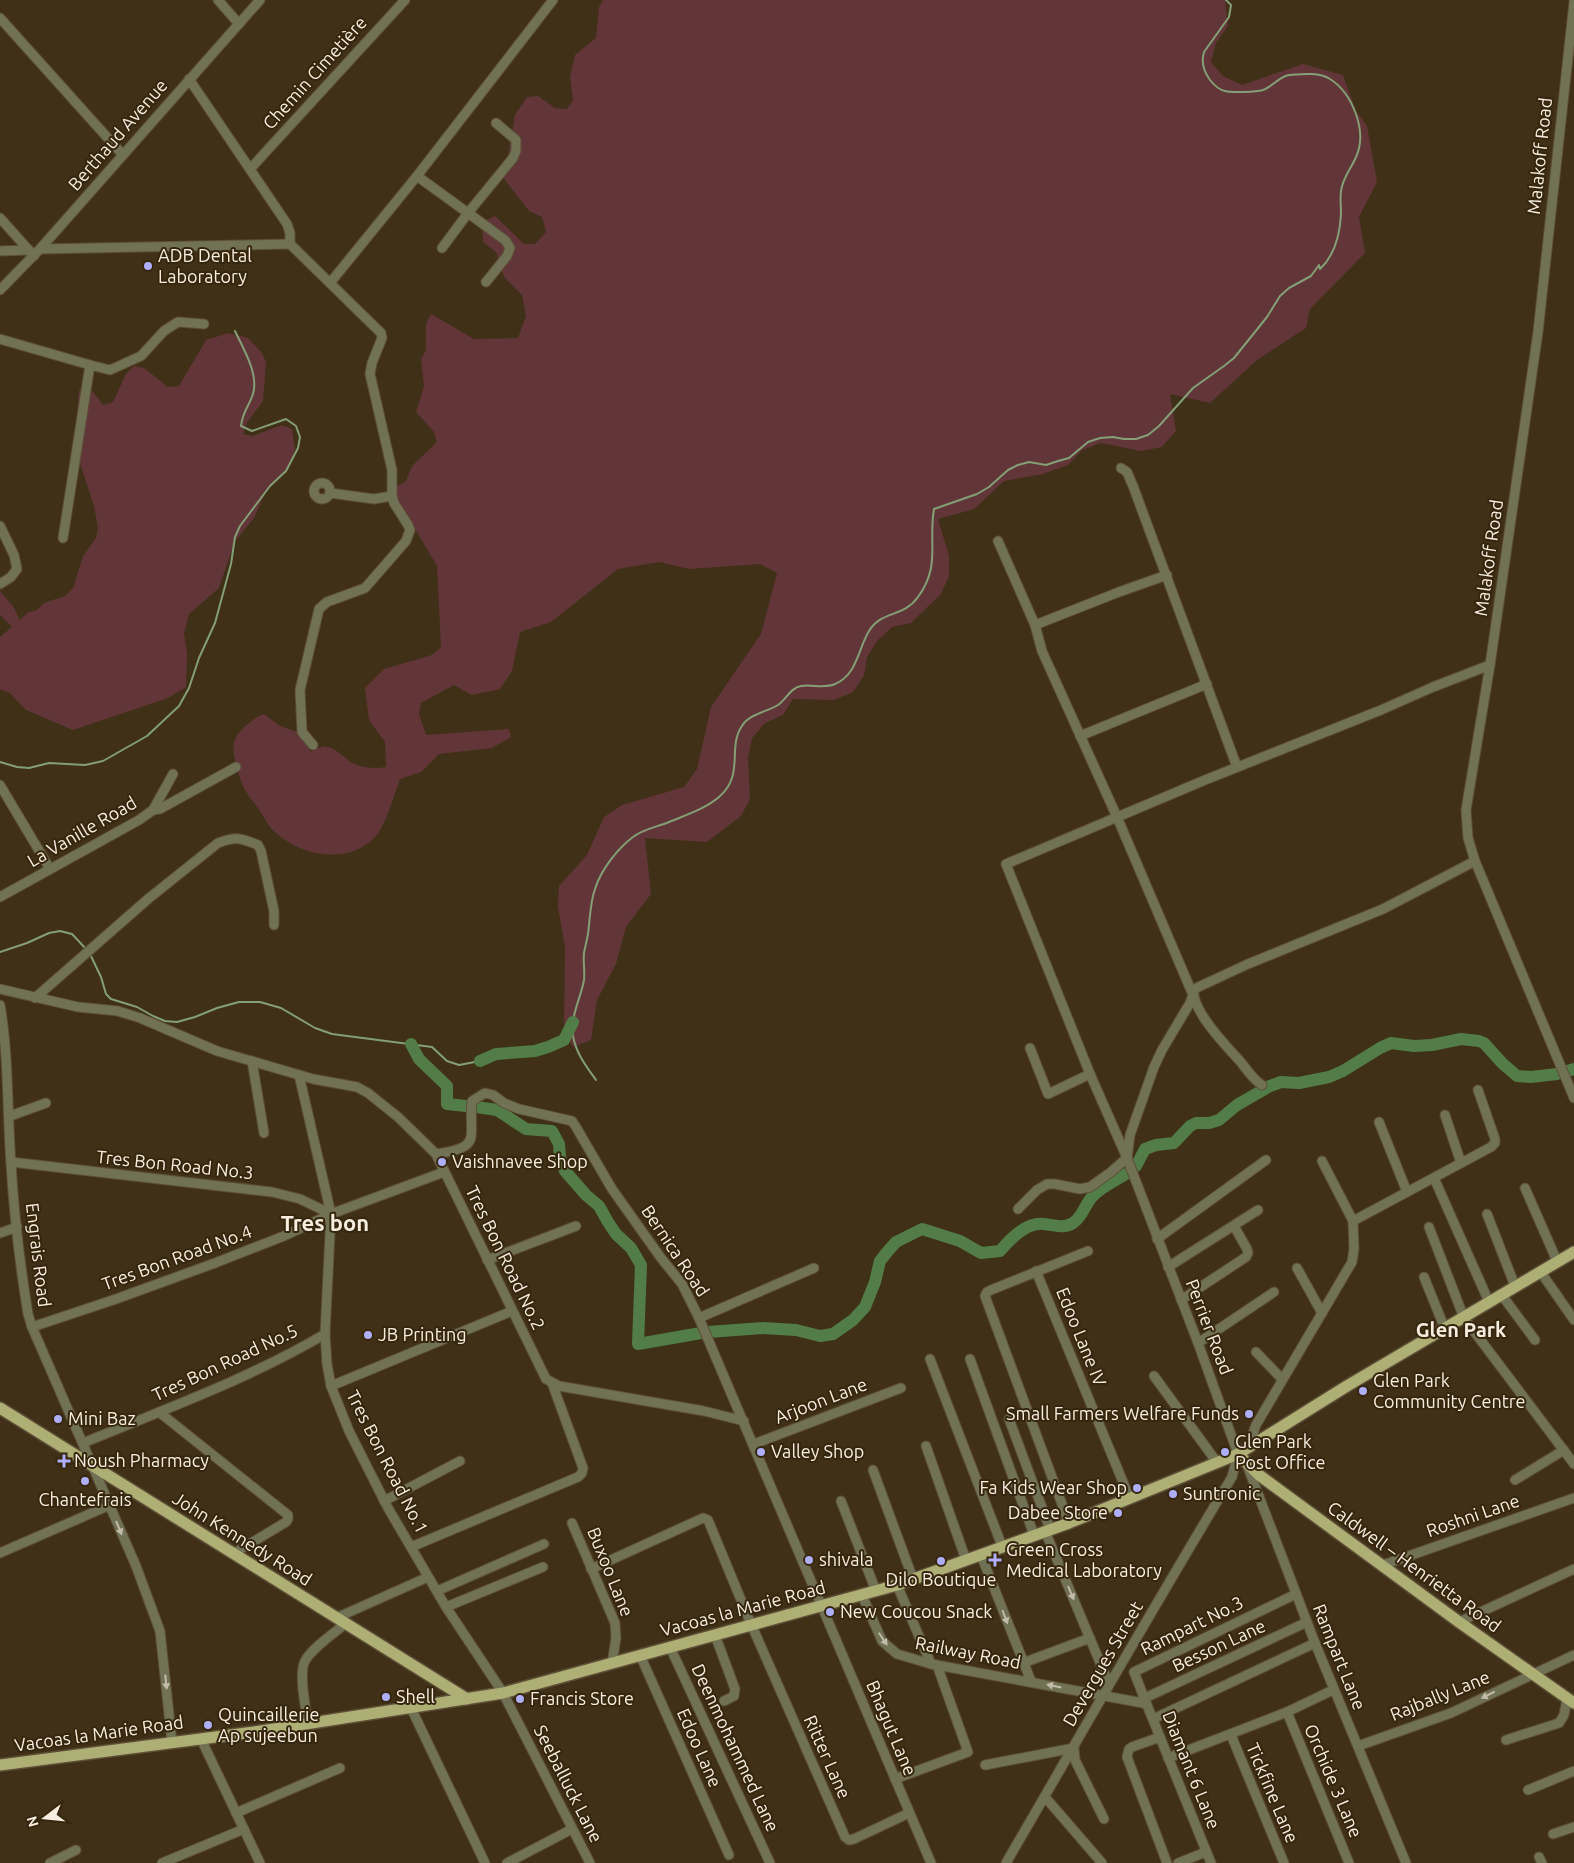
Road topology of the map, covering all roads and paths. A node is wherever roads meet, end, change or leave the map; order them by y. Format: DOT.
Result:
graph roads {
  1 [pos="218,0"];
  2 [pos="260,0"];
  3 [pos="405,0"];
  4 [pos="553,0"];
  5 [pos="1574,2"];
  6 [pos="0,18"];
  7 [pos="239,24"];
  8 [pos="189,79"];
  9 [pos="496,123"];
  10 [pos="123,155"];
  11 [pos="251,168"];
  12 [pos="417,176"];
  13 [pos="468,213"];
  14 [pos="0,218"];
  15 [pos="290,244"];
  16 [pos="442,248"];
  17 [pos="0,251"];
  18 [pos="35,252"];
  19 [pos="486,282"];
  20 [pos="330,283"];
  21 [pos="0,290"];
  22 [pos="204,324"];
  23 [pos="0,340"];
  24 [pos="90,365"];
  25 [pos="1121,468"];
  26 [pos="330,493"];
  27 [pos="392,496"];
  28 [pos="0,526"];
  29 [pos="63,538"];
  30 [pos="998,541"];
  31 [pos="1167,575"];
  32 [pos="0,584"];
  33 [pos="1035,625"];
  34 [pos="1490,665"];
  35 [pos="1206,684"];
  36 [pos="1080,736"];
  37 [pos="313,745"];
  38 [pos="1238,767"];
  39 [pos="236,768"];
  40 [pos="173,774"];
  41 [pos="0,785"];
  42 [pos="153,810"];
  43 [pos="1117,817"];
  44 [pos="1475,861"];
  45 [pos="50,869"];
  46 [pos="0,897"];
  47 [pos="274,925"];
  48 [pos="0,989"];
  49 [pos="1193,995"];
  50 [pos="35,998"];
  51 [pos="0,1005"];
  52 [pos="1030,1048"];
  53 [pos="252,1061"];
  54 [pos="1090,1074"];
  55 [pos="299,1075"];
  56 [pos="1262,1085"];
  57 [pos="1478,1090"];
  58 [pos="1574,1098"];
  59 [pos="46,1103"];
  60 [pos="1445,1115"];
  61 [pos="10,1116"];
  62 [pos="1379,1122"];
  63 [pos="264,1133"];
  64 [pos="436,1154"];
  65 [pos="1126,1158"];
  66 [pos="1266,1160"];
  67 [pos="10,1162"];
  68 [pos="1322,1162"];
  69 [pos="1462,1162"];
  70 [pos="444,1172"];
  71 [pos="1434,1178"];
  72 [pos="1526,1188"];
  73 [pos="1407,1192"];
  74 [pos="1018,1209"];
  75 [pos="1258,1210"];
  76 [pos="331,1214"];
  77 [pos="1487,1214"];
  78 [pos="1353,1222"];
  79 [pos="576,1226"];
  80 [pos="1234,1226"];
  81 [pos="17,1227"];
  82 [pos="1429,1227"];
  83 [pos="0,1233"];
  84 [pos="1157,1239"];
  85 [pos="1088,1251"];
  86 [pos="1574,1252"];
  87 [pos="487,1260"];
  88 [pos="1557,1261"];
  89 [pos="1168,1267"];
  90 [pos="814,1268"];
  91 [pos="1297,1268"];
  92 [pos="1036,1271"];
  93 [pos="1540,1271"];
  94 [pos="1424,1277"];
  95 [pos="1515,1286"];
  96 [pos="1274,1292"];
  97 [pos="1501,1294"];
  98 [pos="1182,1300"];
  99 [pos="1489,1302"];
  100 [pos="512,1311"];
  101 [pos="1322,1313"];
  102 [pos="699,1318"];
  103 [pos="1464,1318"];
  104 [pos="1574,1320"];
  105 [pos="32,1327"];
  106 [pos="1445,1329"];
  107 [pos="325,1334"];
  108 [pos="1536,1340"];
  109 [pos="1198,1343"];
  110 [pos="1256,1352"];
  111 [pos="930,1359"];
  112 [pos="970,1359"];
  113 [pos="1154,1376"];
  114 [pos="1282,1379"];
  115 [pos="552,1383"];
  116 [pos="331,1386"];
  117 [pos="900,1388"];
  118 [pos="0,1408"];
  119 [pos="160,1412"];
  120 [pos="1009,1419"];
  121 [pos="744,1421"];
  122 [pos="1255,1441"];
  123 [pos="83,1443"];
  124 [pos="754,1444"];
  125 [pos="926,1446"];
  126 [pos="1564,1450"];
  127 [pos="1238,1454"];
  128 [pos="460,1461"];
  129 [pos="1216,1462"];
  130 [pos="1246,1462"];
  131 [pos="1574,1464"];
  132 [pos="94,1467"];
  133 [pos="873,1470"];
  134 [pos="1515,1480"];
  135 [pos="1574,1498"];
  136 [pos="1130,1499"];
  137 [pos="384,1501"];
  138 [pos="841,1501"];
  139 [pos="110,1505"];
  140 [pos="572,1523"];
  141 [pos="1069,1523"];
  142 [pos="1043,1532"];
  143 [pos="544,1544"];
  144 [pos="1002,1546"];
  145 [pos="411,1547"];
  146 [pos="0,1553"];
  147 [pos="233,1554"];
  148 [pos="981,1555"];
  149 [pos="966,1560"];
  150 [pos="1382,1566"];
  151 [pos="543,1567"];
  152 [pos="591,1569"];
  153 [pos="1574,1569"];
  154 [pos="428,1577"];
  155 [pos="913,1579"];
  156 [pos="898,1585"];
  157 [pos="437,1591"];
  158 [pos="876,1591"];
  159 [pos="1296,1594"];
  160 [pos="862,1595"];
  161 [pos="821,1606"];
  162 [pos="446,1607"];
  163 [pos="340,1621"];
  164 [pos="1307,1622"];
  165 [pos="1459,1622"];
  166 [pos="751,1624"];
  167 [pos="715,1635"];
  168 [pos="1090,1638"];
  169 [pos="1315,1643"];
  170 [pos="670,1647"];
  171 [pos="640,1655"];
  172 [pos="1126,1655"];
  173 [pos="1574,1655"];
  174 [pos="612,1663"];
  175 [pos="1023,1663"];
  176 [pos="934,1664"];
  177 [pos="1134,1672"];
  178 [pos="1532,1674"];
  179 [pos="1031,1681"];
  180 [pos="1109,1684"];
  181 [pos="1333,1690"];
  182 [pos="503,1693"];
  183 [pos="1102,1696"];
  184 [pos="467,1699"];
  185 [pos="724,1701"];
  186 [pos="1570,1701"];
  187 [pos="1146,1702"];
  188 [pos="411,1708"];
  189 [pos="1286,1712"];
  190 [pos="1153,1719"];
  191 [pos="308,1724"];
  192 [pos="1231,1735"];
  193 [pos="1160,1737"];
  194 [pos="201,1738"];
  195 [pos="1506,1740"];
  196 [pos="172,1742"];
  197 [pos="1358,1746"];
  198 [pos="1074,1748"];
  199 [pos="1168,1758"];
  200 [pos="0,1765"];
  201 [pos="984,1765"];
  202 [pos="340,1768"];
  203 [pos="1574,1772"];
  204 [pos="895,1779"];
  205 [pos="1528,1790"];
  206 [pos="1045,1797"];
  207 [pos="236,1813"];
  208 [pos="909,1813"];
  209 [pos="1104,1819"];
  210 [pos="1574,1828"];
  211 [pos="244,1829"];
  212 [pos="572,1829"];
  213 [pos="1553,1834"];
  214 [pos="76,1850"];
  215 [pos="1206,1852"];
  216 [pos="729,1855"];
  217 [pos="481,1862"];
  218 [pos="50,1863"];
  219 [pos="162,1863"];
  220 [pos="260,1863"];
  221 [pos="506,1863"];
  222 [pos="590,1863"];
  223 [pos="770,1863"];
  224 [pos="930,1863"];
  225 [pos="1006,1863"];
  226 [pos="1102,1863"];
  227 [pos="1167,1863"];
  228 [pos="1178,1863"];
  229 [pos="1211,1863"];
  230 [pos="1284,1863"];
  231 [pos="1349,1863"];
  232 [pos="1406,1863"];
  1 -- 7 [label="street"];
  2 -- 7 [label="street, Berthaud Avenue"];
  3 -- 11 [label="street, Chemin Cimetière"];
  4 -- 12 [label="street"];
  5 -- 34 [label="street, Malakoff Road"];
  6 -- 10 [label="street"];
  7 -- 8 [label="street, Berthaud Avenue"];
  8 -- 10 [label="street, Berthaud Avenue"];
  8 -- 11 [label="street"];
  9 -- 13 [label="street"];
  10 -- 18 [label="street, Berthaud Avenue"];
  11 -- 15 [label="street"];
  12 -- 13 [label="street"];
  12 -- 20 [label="street"];
  13 -- 16 [label="street"];
  13 -- 19 [label="street"];
  14 -- 18 [label="street"];
  15 -- 18 [label="street"];
  15 -- 20 [label="street"];
  17 -- 18 [label="street"];
  18 -- 21 [label="street, Berthaud Avenue"];
  20 -- 27 [label="street"];
  22 -- 24 [label="street"];
  23 -- 24 [label="street"];
  24 -- 29 [label="street"];
  25 -- 31 [label="street"];
  26 -- 27 [label="street"];
  27 -- 37 [label="street"];
  28 -- 32 [label="street"];
  30 -- 33 [label="street"];
  31 -- 33 [label="street"];
  31 -- 35 [label="street"];
  33 -- 36 [label="street"];
  34 -- 38 [label="street"];
  34 -- 44 [label="street, Malakoff Road"];
  35 -- 36 [label="street"];
  35 -- 38 [label="street"];
  36 -- 43 [label="street"];
  38 -- 43 [label="street"];
  39 -- 42 [label="street, La Vanille Road"];
  40 -- 42 [label="street, La Vanille Road"];
  41 -- 45 [label="street"];
  42 -- 45 [label="street, La Vanille Road"];
  43 -- 49 [label="street"];
  43 -- 54 [label="street, Perrier Road"];
  44 -- 49 [label="street"];
  44 -- 58 [label="street, Malakoff Road"];
  45 -- 46 [label="street, La Vanille Road"];
  47 -- 50 [label="street"];
  48 -- 50 [label="street, Tres Bon Road No.2"];
  49 -- 56 [label="street"];
  49 -- 65 [label="street"];
  50 -- 53 [label="street, Tres Bon Road No.2"];
  51 -- 61 [label="street, Engrais Road"];
  52 -- 54 [label="street"];
  53 -- 55 [label="street, Tres Bon Road No.2"];
  53 -- 63 [label="street"];
  54 -- 65 [label="street, Perrier Road"];
  55 -- 64 [label="street, Tres Bon Road No.2"];
  55 -- 76 [label="street, Tres Bon Road No.1"];
  57 -- 69 [label="street"];
  59 -- 61 [label="street"];
  60 -- 69 [label="street"];
  61 -- 67 [label="street, Engrais Road"];
  62 -- 73 [label="street"];
  64 -- 70 [label="street, Tres Bon Road No.2"];
  64 -- 102 [label="street, Bernica Road"];
  65 -- 74 [label="street"];
  65 -- 84 [label="street, Perrier Road"];
  66 -- 84 [label="street"];
  67 -- 76 [label="street, Tres Bon Road No.3"];
  67 -- 81 [label="street, Engrais Road"];
  68 -- 78 [label="street"];
  69 -- 71 [label="street"];
  70 -- 76 [label="street, Tres Bon Road No.4"];
  70 -- 87 [label="street, Tres Bon Road No.2"];
  71 -- 73 [label="street"];
  71 -- 99 [label="street"];
  72 -- 88 [label="street"];
  73 -- 78 [label="street"];
  75 -- 80 [label="street"];
  76 -- 105 [label="street, Tres Bon Road No.4"];
  76 -- 107 [label="street, Tres Bon Road No.1"];
  77 -- 95 [label="street"];
  78 -- 101 [label="street"];
  79 -- 87 [label="street"];
  80 -- 89 [label="street"];
  80 -- 98 [label="street"];
  81 -- 83 [label="street"];
  81 -- 105 [label="street, Engrais Road"];
  82 -- 103 [label="street"];
  84 -- 89 [label="street, Perrier Road"];
  85 -- 92 [label="street"];
  86 -- 88 [label="main road, Vacoas la Marie Road"];
  87 -- 100 [label="street, Tres Bon Road No.2"];
  88 -- 93 [label="main road, Vacoas la Marie Road"];
  89 -- 98 [label="street, Perrier Road"];
  90 -- 102 [label="street"];
  91 -- 101 [label="street"];
  92 -- 136 [label="street, Edoo Lane IV"];
  92 -- 141 [label="street"];
  93 -- 95 [label="main road, Vacoas la Marie Road"];
  93 -- 104 [label="street"];
  94 -- 106 [label="street"];
  95 -- 97 [label="main road, Vacoas la Marie Road"];
  96 -- 109 [label="street"];
  97 -- 99 [label="main road, Vacoas la Marie Road"];
  97 -- 108 [label="street"];
  98 -- 109 [label="street, Perrier Road"];
  99 -- 103 [label="main road, Vacoas la Marie Road"];
  100 -- 115 [label="street, Tres Bon Road No.2"];
  100 -- 116 [label="street"];
  101 -- 114 [label="street"];
  102 -- 121 [label="street, Bernica Road"];
  103 -- 106 [label="main road, Vacoas la Marie Road"];
  103 -- 126 [label="street"];
  105 -- 123 [label="street, Engrais Road"];
  106 -- 122 [label="main road, Vacoas la Marie Road"];
  107 -- 116 [label="street, Tres Bon Road No.1"];
  107 -- 119 [label="street, Tres Bon Road No.5"];
  109 -- 127 [label="street, Perrier Road"];
  110 -- 114 [label="street"];
  111 -- 144 [label="street"];
  112 -- 142 [label="street"];
  113 -- 129 [label="street"];
  114 -- 122 [label="street"];
  115 -- 121 [label="street"];
  115 -- 145 [label="street, Tres Bon Road No.2"];
  116 -- 137 [label="street, Tres Bon Road No.1"];
  117 -- 124 [label="street, Arjoon Lane"];
  118 -- 132 [label="main road, John Kennedy Road"];
  119 -- 123 [label="street, Tres Bon Road No.5"];
  119 -- 147 [label="street"];
  120 -- 142 [label="street"];
  121 -- 124 [label="street, Bernica Road"];
  122 -- 127 [label="main road, Vacoas la Marie Road"];
  123 -- 132 [label="street, Engrais Road"];
  124 -- 161 [label="street, Bernica Road"];
  125 -- 149 [label="street"];
  126 -- 131 [label="street"];
  126 -- 134 [label="street"];
  127 -- 129 [label="main road, Vacoas la Marie Road"];
  127 -- 130 [label="main road, Caldwell – Henrietta Road"];
  127 -- 172 [label="street, Devergues Street"];
  128 -- 137 [label="street"];
  129 -- 136 [label="main road, Vacoas la Marie Road"];
  130 -- 150 [label="main road, Caldwell – Henrietta Road"];
  130 -- 159 [label="street, Rampart Lane"];
  132 -- 139 [label="street, Engrais Road"];
  132 -- 147 [label="main road, John Kennedy Road"];
  133 -- 155 [label="street"];
  135 -- 150 [label="street, Roshni Lane"];
  136 -- 141 [label="main road, Vacoas la Marie Road"];
  137 -- 145 [label="street, Tres Bon Road No.1"];
  138 -- 158 [label="street"];
  139 -- 146 [label="street"];
  139 -- 196 [label="street, Engrais Road, one-way"];
  140 -- 152 [label="street, Buxoo Lane"];
  141 -- 142 [label="main road, Vacoas la Marie Road"];
  142 -- 144 [label="main road, Vacoas la Marie Road"];
  142 -- 168 [label="street, one-way"];
  143 -- 157 [label="street"];
  144 -- 148 [label="main road, Vacoas la Marie Road"];
  145 -- 154 [label="street, Tres Bon Road No.1"];
  147 -- 163 [label="main road, John Kennedy Road"];
  148 -- 149 [label="main road, Vacoas la Marie Road"];
  148 -- 175 [label="street, one-way"];
  149 -- 155 [label="main road, Vacoas la Marie Road"];
  150 -- 165 [label="main road, Caldwell – Henrietta Road"];
  151 -- 162 [label="street"];
  152 -- 166 [label="street"];
  152 -- 174 [label="street, Buxoo Lane"];
  153 -- 165 [label="street"];
  154 -- 157 [label="street, Tres Bon Road No.1"];
  154 -- 163 [label="street"];
  155 -- 156 [label="main road, Vacoas la Marie Road"];
  156 -- 158 [label="main road, Vacoas la Marie Road"];
  156 -- 176 [label="street"];
  157 -- 162 [label="street, Tres Bon Road No.1"];
  158 -- 160 [label="main road, Vacoas la Marie Road"];
  159 -- 164 [label="street, Rampart Lane"];
  159 -- 177 [label="street, Rampart No.3"];
  160 -- 161 [label="main road, Vacoas la Marie Road"];
  160 -- 176 [label="street, Railway Road, one-way"];
  161 -- 166 [label="main road, Vacoas la Marie Road"];
  161 -- 204 [label="street, Bhagut Lane"];
  162 -- 182 [label="street, Tres Bon Road No.1"];
  163 -- 184 [label="main road, John Kennedy Road"];
  163 -- 191 [label="street"];
  164 -- 169 [label="street, Rampart Lane"];
  164 -- 187 [label="street, Besson Lane"];
  165 -- 178 [label="main road, Caldwell – Henrietta Road"];
  166 -- 167 [label="main road, Vacoas la Marie Road"];
  166 -- 208 [label="street, Ritter Lane"];
  167 -- 170 [label="main road, Vacoas la Marie Road"];
  167 -- 185 [label="street"];
  168 -- 175 [label="street"];
  168 -- 180 [label="street"];
  169 -- 181 [label="street, Rampart Lane"];
  169 -- 190 [label="street"];
  170 -- 171 [label="main road, Vacoas la Marie Road"];
  170 -- 223 [label="street, Deenmohammed Lane"];
  171 -- 174 [label="main road, Vacoas la Marie Road"];
  171 -- 216 [label="street, Edoo Lane"];
  172 -- 177 [label="street"];
  172 -- 180 [label="street, Devergues Street"];
  173 -- 178 [label="street, Rajbally Lane"];
  174 -- 182 [label="main road, Vacoas la Marie Road"];
  175 -- 179 [label="street"];
  176 -- 179 [label="street, Railway Road"];
  176 -- 204 [label="street"];
  177 -- 187 [label="street, Rampart No.3"];
  178 -- 186 [label="main road, Caldwell – Henrietta Road"];
  178 -- 197 [label="street, Rajbally Lane, one-way"];
  183 -- 179 [label="street, Railway Road, one-way"];
  180 -- 183 [label="street, Devergues Street"];
  181 -- 189 [label="street"];
  181 -- 197 [label="street, Rampart Lane"];
  182 -- 184 [label="main road, Vacoas la Marie Road"];
  182 -- 212 [label="street, Seeballuck Lane"];
  183 -- 187 [label="street, Diamant 6 Lane"];
  183 -- 198 [label="street, Devergues Street"];
  184 -- 188 [label="main road, Vacoas la Marie Road"];
  186 -- 195 [label="street"];
  187 -- 190 [label="street, Diamant 6 Lane"];
  188 -- 191 [label="main road, Vacoas la Marie Road"];
  188 -- 217 [label="street"];
  189 -- 192 [label="street"];
  189 -- 231 [label="street, Orchide 3 Lane"];
  190 -- 193 [label="street, Diamant 6 Lane"];
  191 -- 194 [label="main road, Vacoas la Marie Road"];
  192 -- 199 [label="street"];
  192 -- 230 [label="street, Tickfine Lane"];
  193 -- 199 [label="street, Diamant 6 Lane"];
  193 -- 227 [label="street"];
  194 -- 196 [label="main road, Vacoas la Marie Road"];
  194 -- 207 [label="street"];
  196 -- 200 [label="main road, Vacoas la Marie Road"];
  197 -- 232 [label="street, Rampart Lane"];
  198 -- 201 [label="street"];
  198 -- 206 [label="street, Devergues Street"];
  198 -- 209 [label="street"];
  199 -- 215 [label="street, Diamant 6 Lane"];
  202 -- 207 [label="street"];
  203 -- 205 [label="street"];
  204 -- 208 [label="street, Bhagut Lane"];
  206 -- 225 [label="street, Devergues Street"];
  206 -- 226 [label="street"];
  207 -- 211 [label="street"];
  208 -- 224 [label="street, Bhagut Lane"];
  210 -- 213 [label="street"];
  211 -- 219 [label="street"];
  211 -- 220 [label="street"];
  212 -- 221 [label="street"];
  212 -- 222 [label="street, Seeballuck Lane"];
  214 -- 218 [label="street"];
  215 -- 228 [label="street"];
  215 -- 229 [label="street, Diamant 6 Lane"];
}
